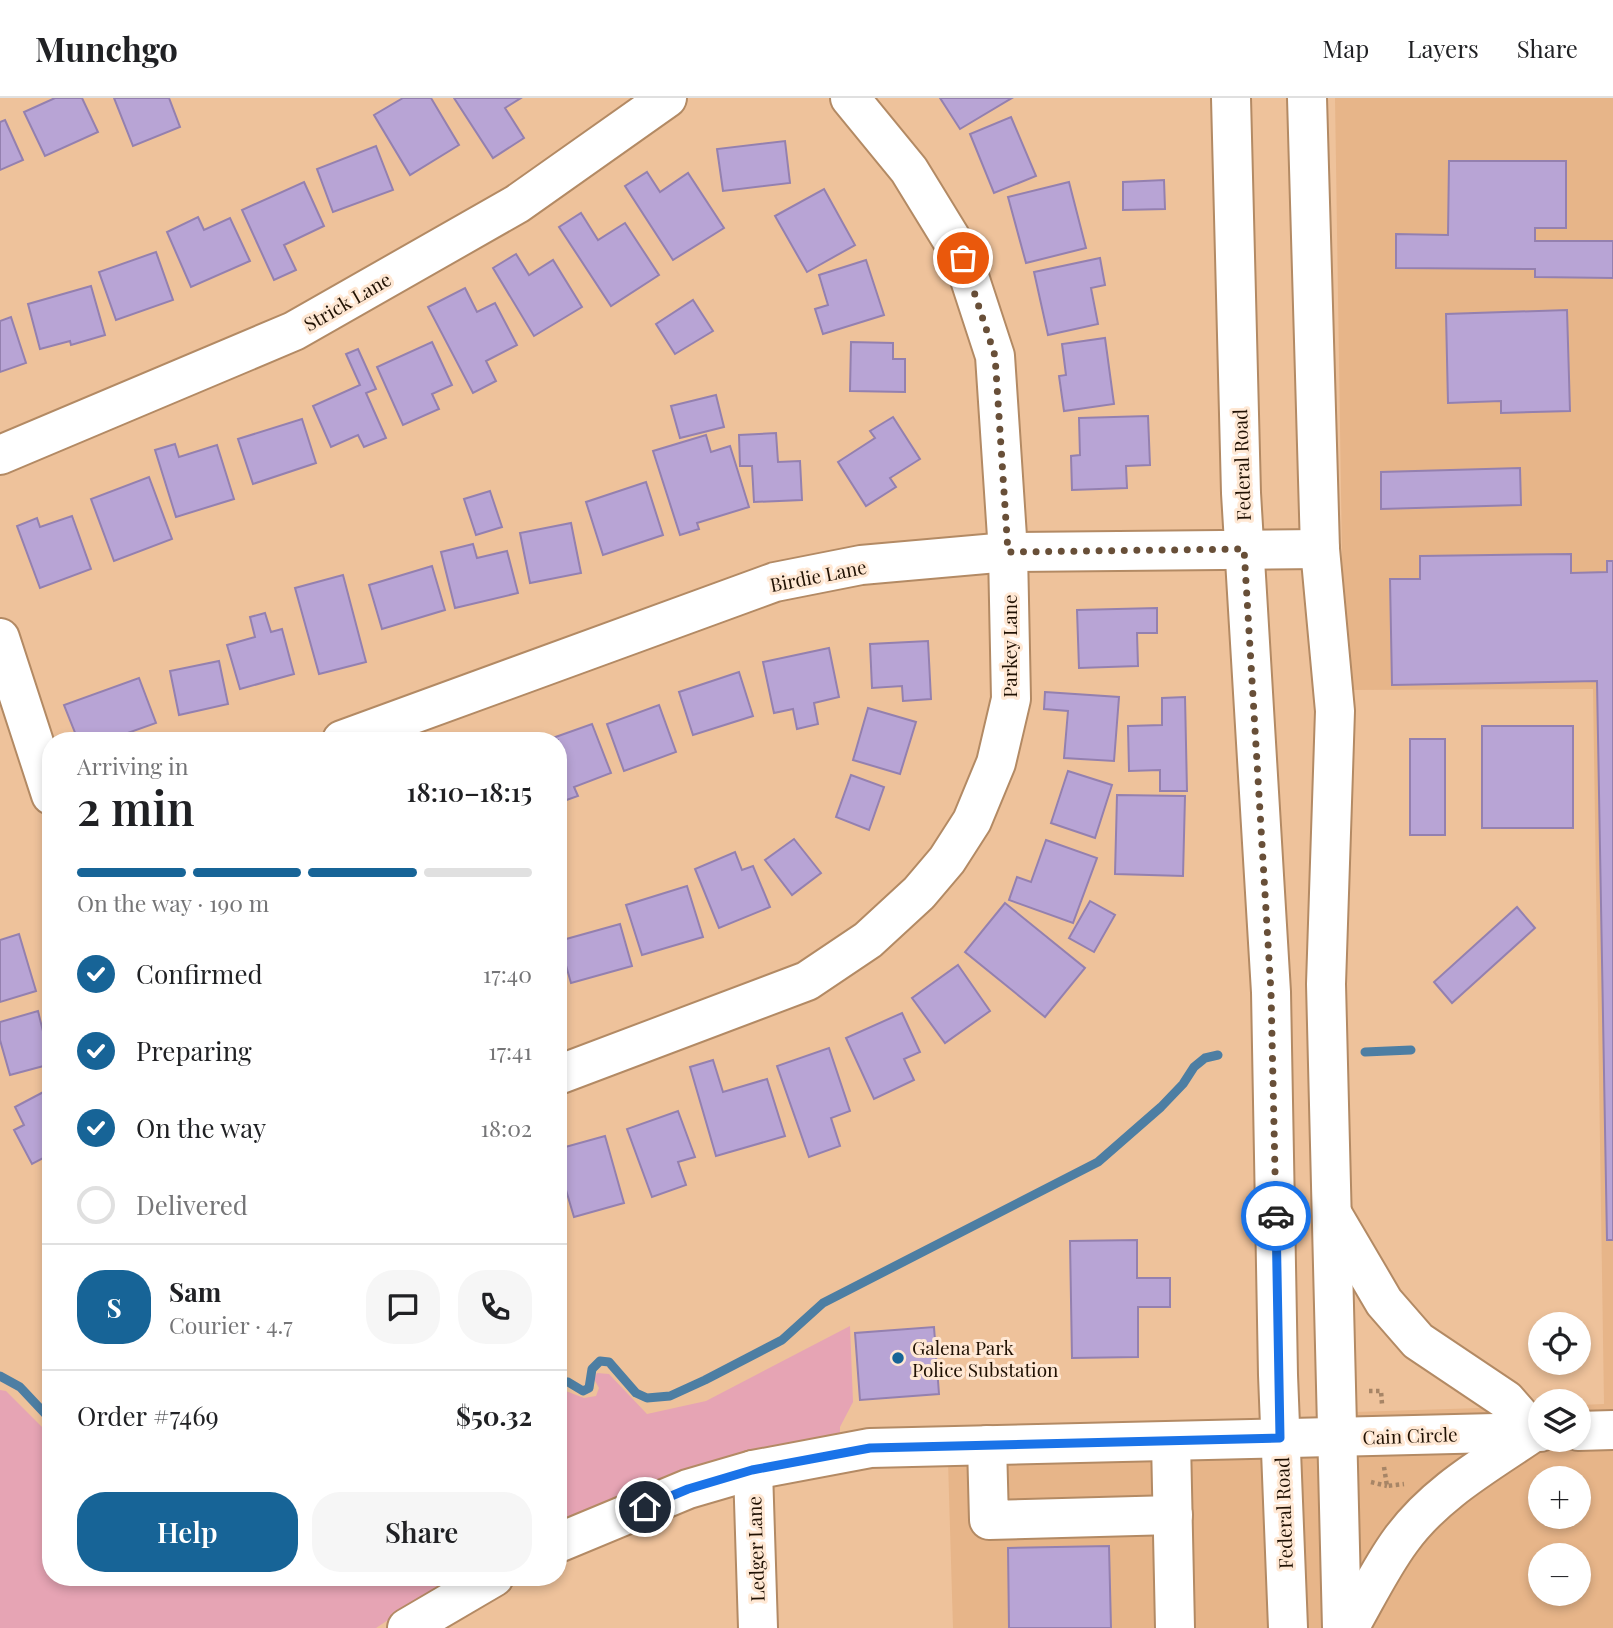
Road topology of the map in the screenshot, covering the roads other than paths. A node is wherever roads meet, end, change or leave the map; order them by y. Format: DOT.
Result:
graph roads {
  1 [pos="667,98"];
  2 [pos="850,98"];
  3 [pos="1231,98"];
  4 [pos="1307,98"];
  5 [pos="0,455"];
  6 [pos="1244,549"];
  7 [pos="1320,549"];
  8 [pos="1008,552"];
  9 [pos="0,638"];
  10 [pos="364,732"];
  11 [pos="42,767"];
  12 [pos="567,1072"];
  13 [pos="1331,1211"];
  14 [pos="1528,1423"];
  15 [pos="1613,1430"];
  16 [pos="1591,1431"];
  17 [pos="1528,1432"];
  18 [pos="1336,1437"];
  19 [pos="1280,1438"];
  20 [pos="1528,1438"];
  21 [pos="1171,1441"];
  22 [pos="987,1445"];
  23 [pos="752,1470"];
  24 [pos="1173,1514"];
  25 [pos="567,1539"];
  26 [pos="479,1586"];
  27 [pos="407,1628"];
  28 [pos="758,1628"];
  29 [pos="1175,1628"];
  30 [pos="1288,1628"];
  31 [pos="1342,1628"];
  32 [pos="1349,1628"];
  1 -- 5 [label="street, Strick Lane"];
  2 -- 8 [label="street, Parkey Lane"];
  3 -- 6 [label="street, Federal Road"];
  4 -- 7 [label="street"];
  6 -- 7 [label="street, Birdie Lane"];
  6 -- 8 [label="street, Birdie Lane"];
  6 -- 19 [label="street, Federal Road"];
  7 -- 13 [label="street"];
  8 -- 10 [label="street, Birdie Lane"];
  8 -- 12 [label="street, Parkey Lane"];
  9 -- 11 [label="street"];
  13 -- 14 [label="street"];
  13 -- 18 [label="street"];
  15 -- 16 [label="street"];
  17 -- 18 [label="street, Cain Circle"];
  18 -- 19 [label="street, Cain Circle"];
  18 -- 31 [label="street"];
  19 -- 21 [label="street, Cain Circle"];
  19 -- 30 [label="street, Federal Road"];
  20 -- 32 [label="street"];
  21 -- 22 [label="street, Cain Circle"];
  21 -- 24 [label="street"];
  22 -- 23 [label="street, Cain Circle"];
  22 -- 24 [label="street"];
  23 -- 25 [label="street, Cain Circle"];
  23 -- 28 [label="street, Ledger Lane"];
  24 -- 29 [label="street"];
  26 -- 27 [label="street"];
}
